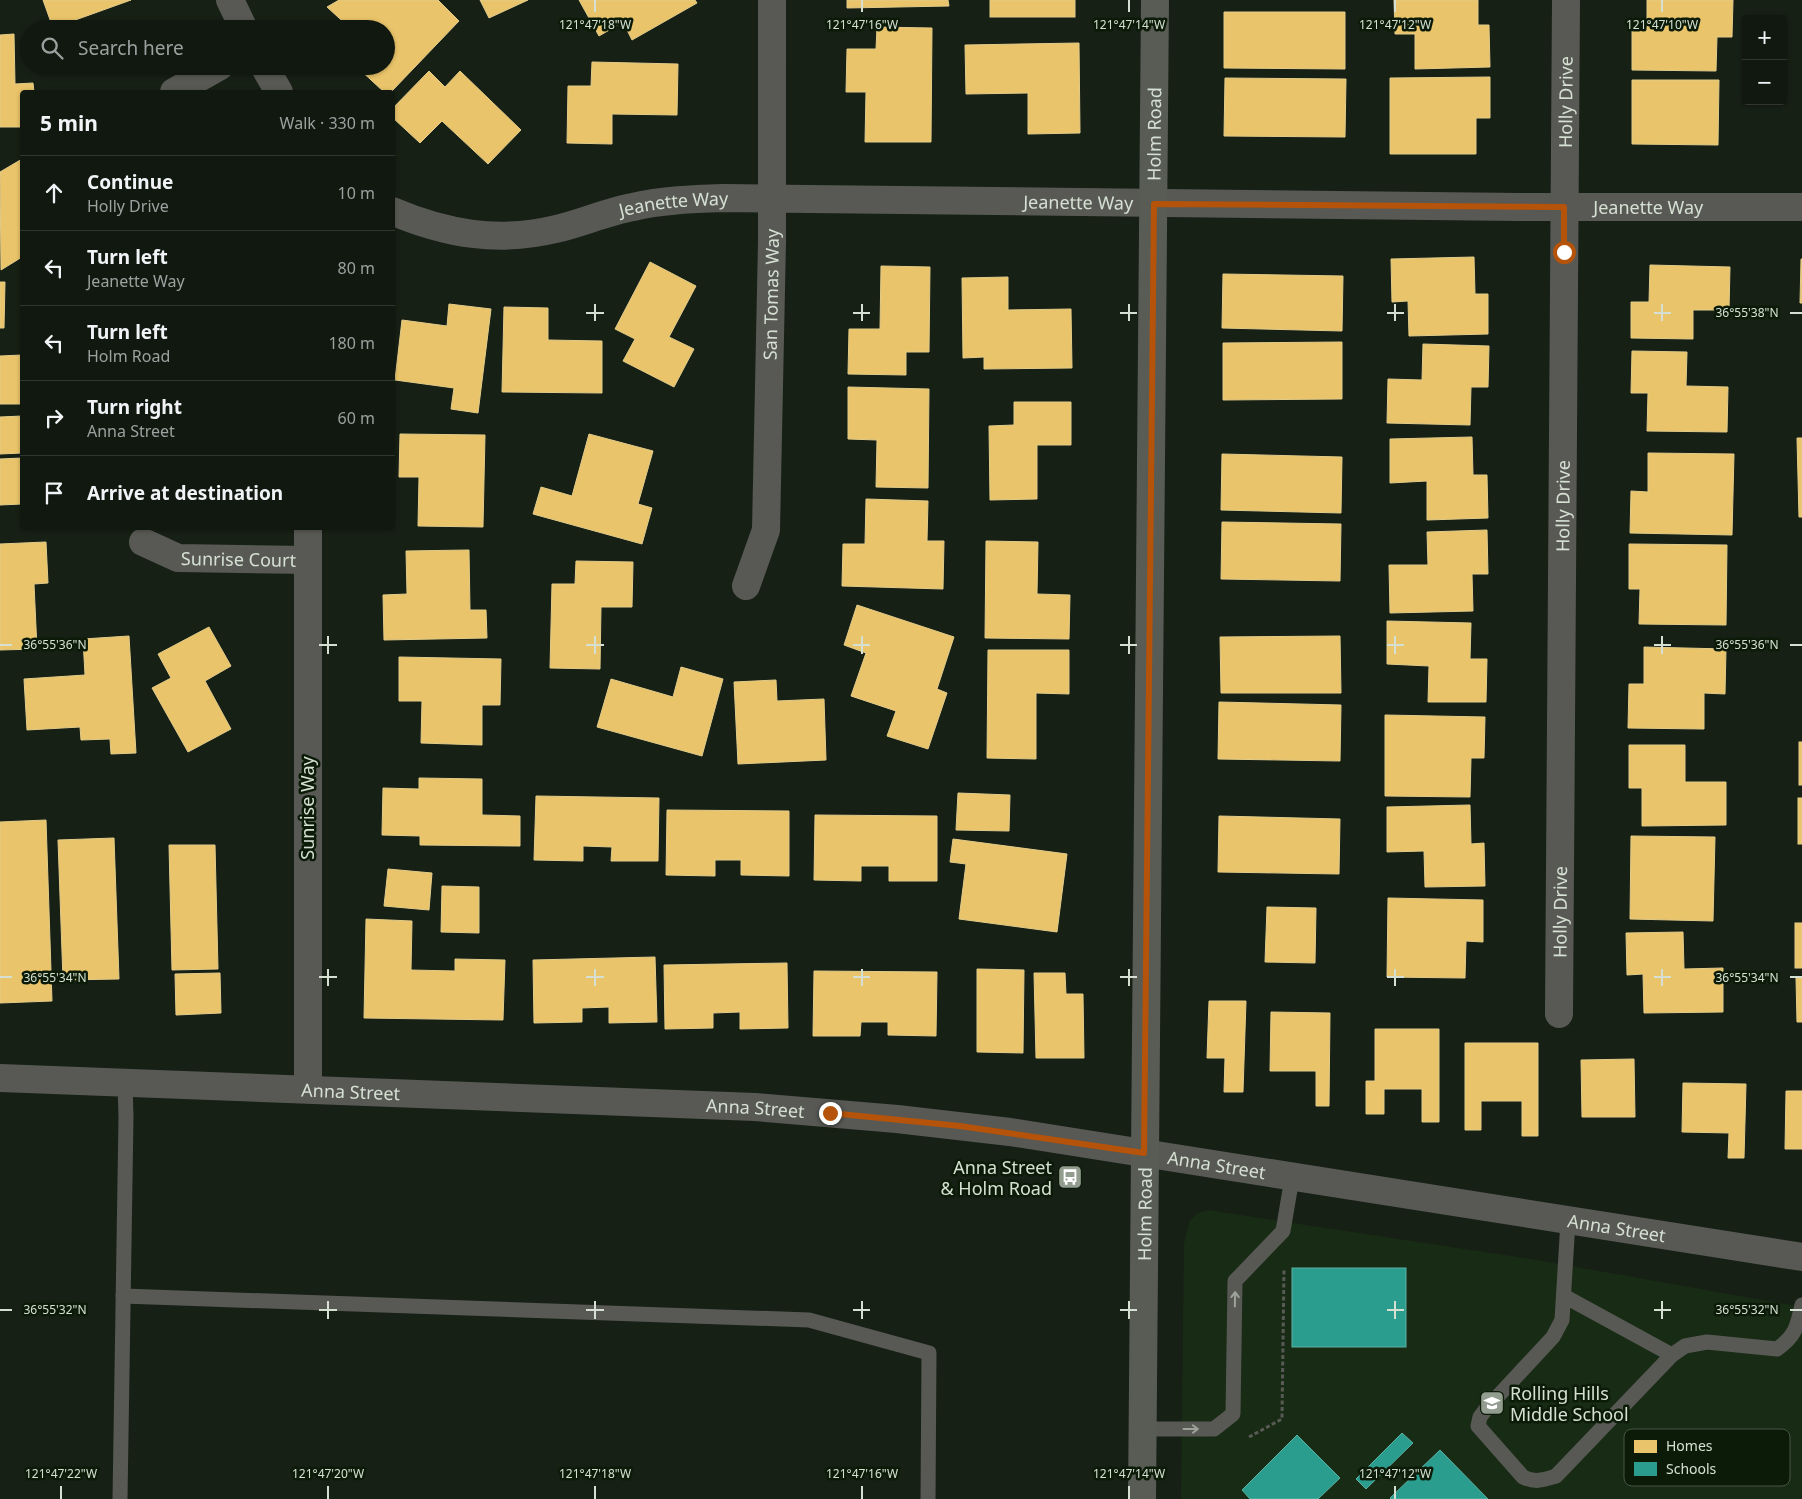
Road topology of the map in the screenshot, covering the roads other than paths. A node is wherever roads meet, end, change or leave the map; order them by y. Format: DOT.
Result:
graph roads {
  1 [pos="230,0"];
  2 [pos="772,0"];
  3 [pos="1154,0"];
  4 [pos="1566,0"];
  5 [pos="240,20"];
  6 [pos="204,75"];
  7 [pos="270,75"];
  8 [pos="178,90"];
  9 [pos="279,90"];
  10 [pos="773,198"];
  11 [pos="1154,204"];
  12 [pos="1564,207"];
  13 [pos="1802,207"];
  14 [pos="395,212"];
  15 [pos="308,530"];
  16 [pos="143,542"];
  17 [pos="307,560"];
  18 [pos="746,586"];
  19 [pos="1559,1014"];
  20 [pos="0,1078"];
  21 [pos="125,1083"];
  22 [pos="308,1089"];
  23 [pos="1144,1153"];
  24 [pos="1292,1178"];
  25 [pos="1568,1221"];
  26 [pos="1802,1257"];
  27 [pos="123,1296"];
  28 [pos="1564,1296"];
  29 [pos="1802,1305"];
  30 [pos="1672,1355"];
  31 [pos="1143,1429"];
  32 [pos="120,1499"];
  33 [pos="928,1499"];
  34 [pos="1142,1499"];
  1 -- 5 [label="street"];
  2 -- 10 [label="street, San Tomas Way"];
  3 -- 11 [label="street, Holm Road"];
  4 -- 12 [label="street, Holly Drive"];
  6 -- 8 [label="street"];
  7 -- 9 [label="street"];
  10 -- 11 [label="street, Jeanette Way"];
  10 -- 14 [label="street, Jeanette Way"];
  10 -- 18 [label="street, San Tomas Way"];
  11 -- 12 [label="street, Jeanette Way"];
  11 -- 23 [label="street, Holm Road"];
  12 -- 13 [label="street, Jeanette Way"];
  12 -- 19 [label="street, Holly Drive"];
  15 -- 17 [label="street, Sunrise Way"];
  16 -- 17 [label="street, Sunrise Court"];
  17 -- 22 [label="street, Sunrise Way"];
  20 -- 21 [label="street, Anna Street"];
  21 -- 22 [label="street, Anna Street"];
  21 -- 27 [label="lane"];
  22 -- 23 [label="street, Anna Street"];
  23 -- 24 [label="street, Anna Street"];
  23 -- 31 [label="street, Holm Road"];
  24 -- 25 [label="street, Anna Street"];
  31 -- 24 [label="lane, one-way"];
  25 -- 26 [label="street, Anna Street"];
  25 -- 28 [label="lane"];
  27 -- 32 [label="lane"];
  27 -- 33 [label="lane"];
  28 -- 30 [label="lane"];
  28 -- 30 [label="lane"];
  29 -- 30 [label="lane"];
  31 -- 34 [label="street, Holm Road"];
}
